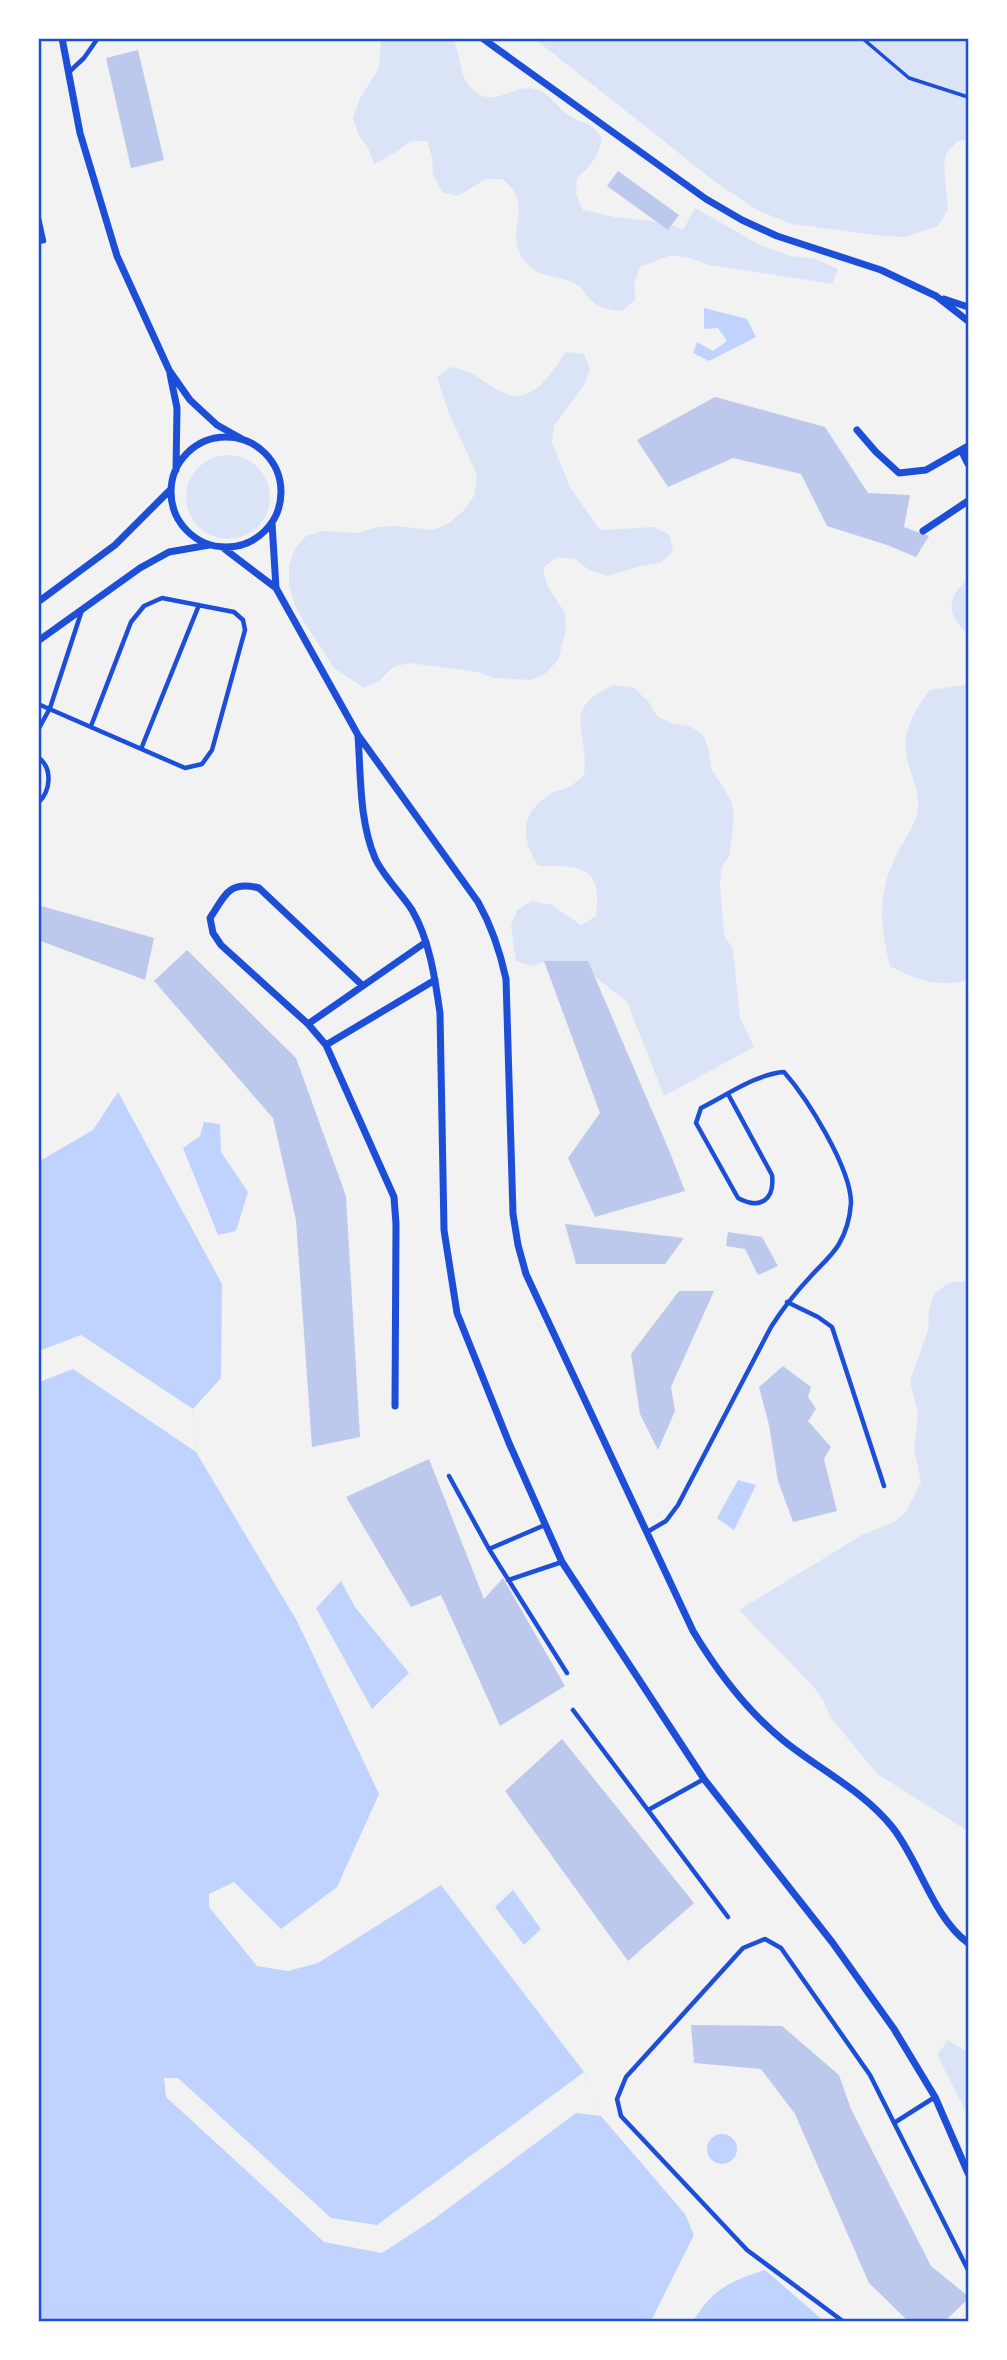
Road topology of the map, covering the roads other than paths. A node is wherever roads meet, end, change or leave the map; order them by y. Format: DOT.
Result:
graph roads {
  1 [pos="62,38"];
  2 [pos="98,38"];
  3 [pos="481,38"];
  4 [pos="67,74"];
  5 [pos="38,214"];
  6 [pos="38,242"];
  7 [pos="936,296"];
  8 [pos="968,307"];
  9 [pos="968,321"];
  10 [pos="169,370"];
  11 [pos="857,430"];
  12 [pos="242,439"];
  13 [pos="965,448"];
  14 [pos="968,464"];
  15 [pos="176,471"];
  16 [pos="171,489"];
  17 [pos="968,501"];
  18 [pos="272,523"];
  19 [pos="923,531"];
  20 [pos="210,545"];
  21 [pos="222,547"];
  22 [pos="276,588"];
  23 [pos="38,601"];
  24 [pos="199,605"];
  25 [pos="82,609"];
  26 [pos="38,641"];
  27 [pos="38,704"];
  28 [pos="50,708"];
  29 [pos="91,726"];
  30 [pos="38,730"];
  31 [pos="358,735"];
  32 [pos="141,749"];
  33 [pos="38,757"];
  34 [pos="38,803"];
  35 [pos="426,942"];
  36 [pos="435,980"];
  37 [pos="362,985"];
  38 [pos="307,1024"];
  39 [pos="326,1045"];
  40 [pos="728,1094"];
  41 [pos="787,1303"];
  42 [pos="395,1406"];
  43 [pos="449,1476"];
  44 [pos="884,1486"];
  45 [pos="545,1525"];
  46 [pos="647,1532"];
  47 [pos="489,1549"];
  48 [pos="562,1562"];
  49 [pos="508,1580"];
  50 [pos="567,1673"];
  51 [pos="573,1710"];
  52 [pos="704,1779"];
  53 [pos="650,1810"];
  54 [pos="728,1917"];
  55 [pos="968,1943"];
  56 [pos="934,2097"];
  57 [pos="894,2123"];
  58 [pos="968,2173"];
  59 [pos="968,2270"];
  60 [pos="844,2322"];
  1 -- 4 [label="street"];
  2 -- 4 [label="lane"];
  3 -- 7 [label="street"];
  4 -- 10 [label="street"];
  5 -- 6 [label="lane"];
  7 -- 8 [label="street"];
  7 -- 9 [label="street"];
  10 -- 12 [label="street"];
  10 -- 15 [label="street"];
  11 -- 13 [label="street"];
  12 -- 15 [label="street"];
  12 -- 18 [label="street"];
  13 -- 14 [label="street"];
  15 -- 16 [label="street"];
  16 -- 20 [label="street"];
  16 -- 23 [label="street"];
  17 -- 19 [label="street"];
  18 -- 21 [label="street"];
  18 -- 22 [label="street"];
  20 -- 21 [label="street"];
  20 -- 25 [label="street"];
  21 -- 22 [label="street"];
  22 -- 31 [label="street"];
  24 -- 29 [label="lane"];
  24 -- 32 [label="lane"];
  24 -- 32 [label="lane"];
  25 -- 26 [label="street"];
  25 -- 28 [label="lane"];
  27 -- 28 [label="lane"];
  28 -- 29 [label="lane"];
  28 -- 30 [label="lane"];
  29 -- 32 [label="lane"];
  31 -- 35 [label="street"];
  31 -- 46 [label="street"];
  33 -- 34 [label="lane"];
  35 -- 36 [label="street"];
  35 -- 37 [label="street"];
  36 -- 39 [label="street"];
  36 -- 45 [label="street"];
  37 -- 38 [label="street"];
  37 -- 38 [label="street"];
  38 -- 39 [label="street"];
  39 -- 42 [label="street"];
  40 -- 40 [label="lane"];
  40 -- 41 [label="lane"];
  41 -- 44 [label="lane"];
  41 -- 46 [label="lane"];
  43 -- 47 [label="lane"];
  45 -- 47 [label="lane"];
  45 -- 48 [label="street"];
  46 -- 55 [label="street"];
  47 -- 49 [label="lane"];
  48 -- 49 [label="lane"];
  48 -- 52 [label="street"];
  49 -- 50 [label="lane"];
  51 -- 53 [label="lane"];
  52 -- 53 [label="lane"];
  52 -- 56 [label="street"];
  53 -- 54 [label="lane"];
  56 -- 57 [label="lane"];
  56 -- 58 [label="street"];
  57 -- 59 [label="lane"];
  57 -- 60 [label="lane"];
}
